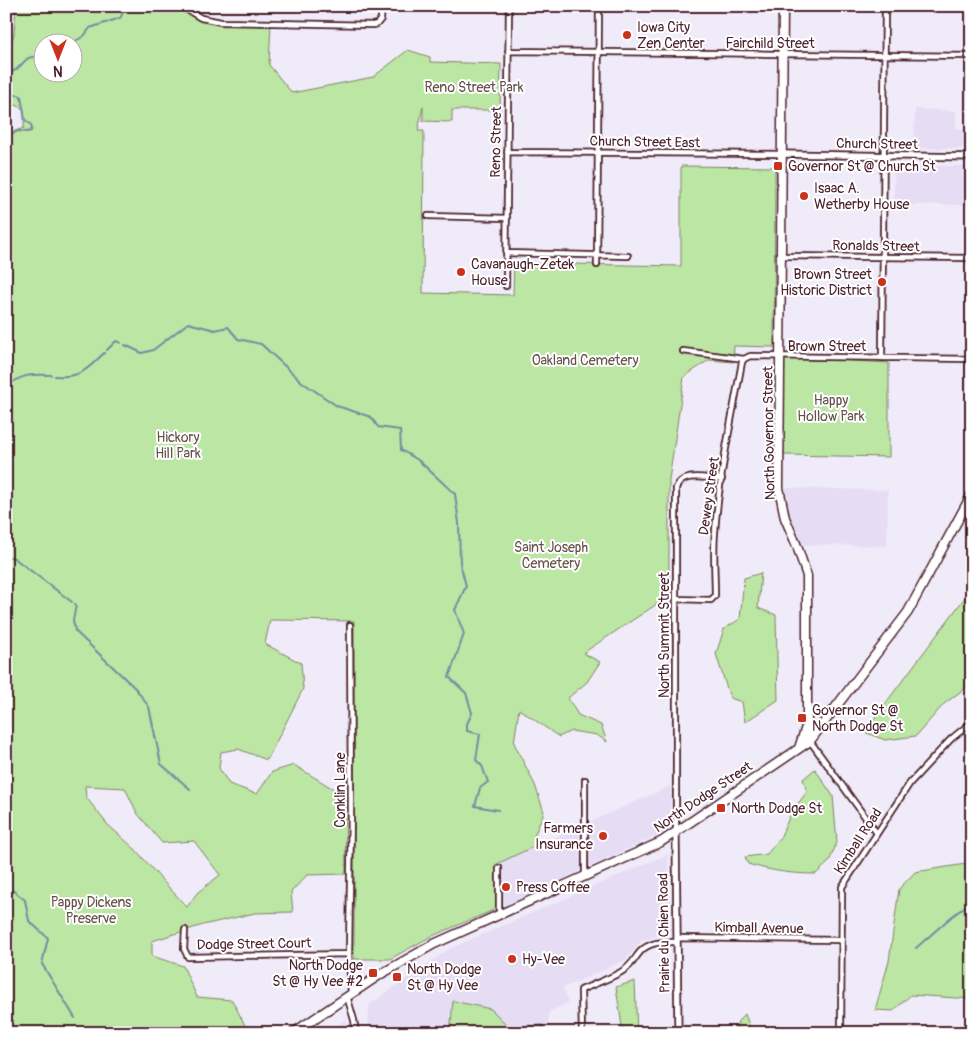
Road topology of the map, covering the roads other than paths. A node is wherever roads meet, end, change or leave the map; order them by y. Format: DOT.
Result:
graph roads {
  1 [pos="181,6"];
  2 [pos="382,6"];
  3 [pos="509,6"];
  4 [pos="599,6"];
  5 [pos="784,6"];
  6 [pos="884,6"];
  7 [pos="508,51"];
  8 [pos="598,53"];
  9 [pos="782,55"];
  10 [pos="884,55"];
  11 [pos="972,56"];
  12 [pos="508,152"];
  13 [pos="598,153"];
  14 [pos="782,154"];
  15 [pos="883,157"];
  16 [pos="972,157"];
  17 [pos="428,216"];
  18 [pos="507,218"];
  19 [pos="506,253"];
  20 [pos="596,255"];
  21 [pos="628,256"];
  22 [pos="781,256"];
  23 [pos="883,258"];
  24 [pos="972,258"];
  25 [pos="596,265"];
  26 [pos="506,286"];
  27 [pos="683,351"];
  28 [pos="780,357"];
  29 [pos="882,358"];
  30 [pos="744,359"];
  31 [pos="972,359"];
  32 [pos="722,480"];
  33 [pos="972,494"];
  34 [pos="676,598"];
  35 [pos="350,625"];
  36 [pos="807,722"];
  37 [pos="824,722"];
  38 [pos="972,722"];
  39 [pos="810,741"];
  40 [pos="799,748"];
  41 [pos="585,780"];
  42 [pos="876,832"];
  43 [pos="676,833"];
  44 [pos="499,868"];
  45 [pos="585,876"];
  46 [pos="499,914"];
  47 [pos="185,930"];
  48 [pos="677,940"];
  49 [pos="841,940"];
  50 [pos="349,954"];
  51 [pos="349,995"];
  52 [pos="293,1033"];
  53 [pos="356,1033"];
  54 [pos="582,1033"];
  55 [pos="678,1033"];
  56 [pos="841,1033"];
  1 -- 2 [label="street"];
  3 -- 7 [label="street, Reno Street"];
  4 -- 8 [label="street"];
  5 -- 9 [label="main road, North Governor Street"];
  6 -- 10 [label="street"];
  7 -- 8 [label="street, Fairchild Street"];
  7 -- 12 [label="street, Reno Street"];
  8 -- 9 [label="street, Fairchild Street"];
  8 -- 13 [label="street"];
  9 -- 10 [label="street, Fairchild Street"];
  9 -- 14 [label="main road, North Governor Street"];
  10 -- 11 [label="street, Fairchild Street"];
  10 -- 15 [label="street"];
  12 -- 13 [label="street, Church Street East"];
  12 -- 18 [label="street, Reno Street"];
  13 -- 14 [label="street, Church Street East"];
  13 -- 20 [label="street"];
  14 -- 15 [label="street, Church Street"];
  14 -- 22 [label="main road, North Governor Street"];
  15 -- 16 [label="street, Church Street"];
  15 -- 23 [label="street"];
  17 -- 18 [label="street"];
  18 -- 19 [label="street, Reno Street"];
  19 -- 20 [label="street"];
  19 -- 26 [label="street, Reno Street"];
  20 -- 21 [label="street"];
  20 -- 25 [label="street"];
  22 -- 23 [label="street, Ronalds Street"];
  22 -- 28 [label="main road, North Governor Street"];
  23 -- 24 [label="street, Ronalds Street"];
  23 -- 29 [label="street"];
  27 -- 30 [label="street, Brown Street"];
  28 -- 29 [label="street, Brown Street"];
  28 -- 30 [label="street, Brown Street"];
  28 -- 36 [label="main road, North Governor Street"];
  29 -- 31 [label="street, Brown Street"];
  30 -- 32 [label="street, Dewey Street"];
  32 -- 34 [label="street, Dewey Street"];
  32 -- 34 [label="street, North Summit Street"];
  33 -- 37 [label="main road, North Dodge Street"];
  34 -- 43 [label="street, North Summit Street"];
  35 -- 50 [label="street, Conklin Lane"];
  36 -- 37 [label="main road"];
  36 -- 39 [label="main road, North Governor Street"];
  36 -- 40 [label="main road"];
  37 -- 39 [label="main road, North Dodge Street"];
  38 -- 42 [label="street, Kimball Road"];
  39 -- 40 [label="main road, North Dodge Street"];
  39 -- 42 [label="street, North Governor Street"];
  40 -- 43 [label="main road, North Dodge Street"];
  41 -- 45 [label="street"];
  42 -- 49 [label="street, Kimball Road"];
  43 -- 45 [label="main road, North Dodge Street"];
  43 -- 48 [label="street, Prairie du Chien Road"];
  44 -- 46 [label="street"];
  45 -- 46 [label="main road, North Dodge Street"];
  46 -- 51 [label="main road, North Dodge Street"];
  47 -- 50 [label="street, Dodge Street Court"];
  48 -- 49 [label="street, Kimball Avenue"];
  48 -- 54 [label="street, Kimball Avenue"];
  48 -- 55 [label="street, Prairie du Chien Road"];
  49 -- 56 [label="street, Kimball Road"];
  50 -- 51 [label="street, Conklin Lane"];
  51 -- 52 [label="main road, North Dodge Street"];
  51 -- 53 [label="street, Conklin Lane"];
}
